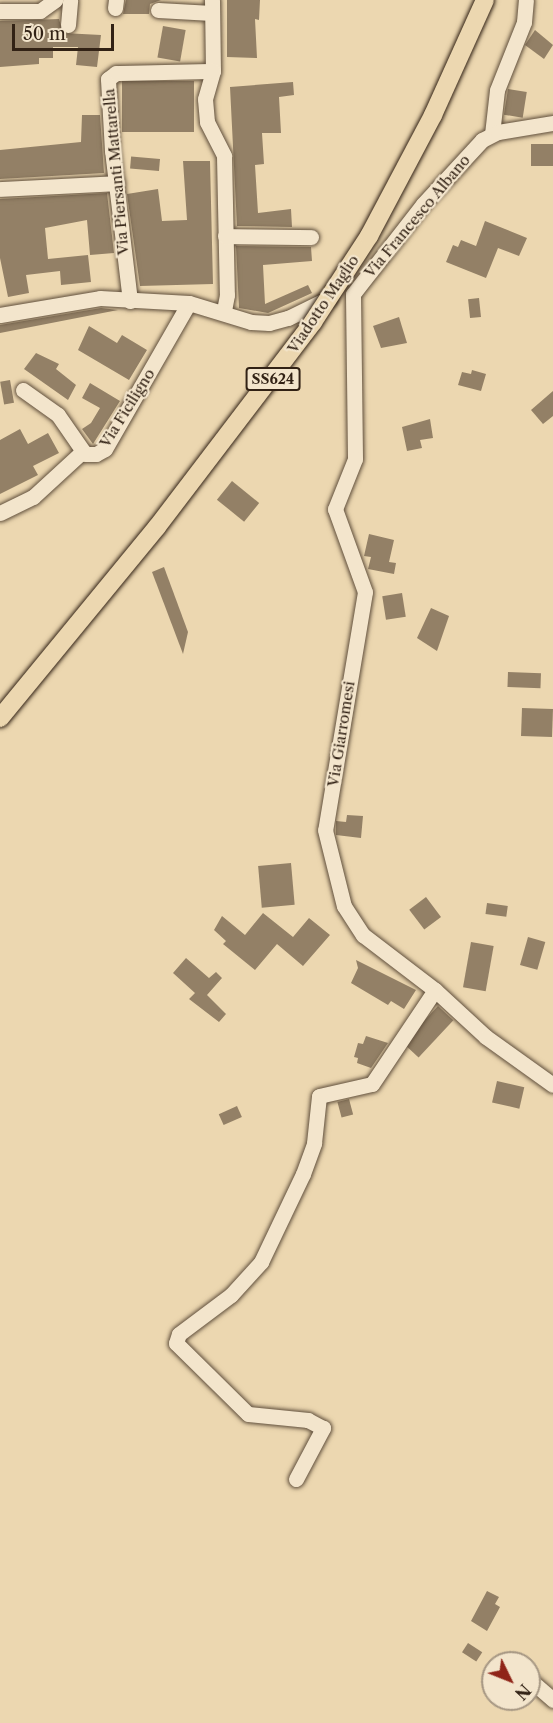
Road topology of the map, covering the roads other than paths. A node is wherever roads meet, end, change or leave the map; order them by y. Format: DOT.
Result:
graph roads {
  1 [pos="55,0"];
  2 [pos="70,0"];
  3 [pos="485,0"];
  4 [pos="526,0"];
  5 [pos="212,7"];
  6 [pos="158,10"];
  7 [pos="0,11"];
  8 [pos="68,25"];
  9 [pos="213,71"];
  10 [pos="553,123"];
  11 [pos="492,134"];
  12 [pos="117,183"];
  13 [pos="0,189"];
  14 [pos="225,236"];
  15 [pos="311,237"];
  16 [pos="353,294"];
  17 [pos="130,301"];
  18 [pos="189,303"];
  19 [pos="224,311"];
  20 [pos="0,315"];
  21 [pos="23,390"];
  22 [pos="83,451"];
  23 [pos="0,513"];
  24 [pos="0,718"];
  25 [pos="435,990"];
  26 [pos="553,1085"];
  27 [pos="296,1479"];
  28 [pos="541,1689"];
  29 [pos="553,1700"];
  1 -- 7 [label="street"];
  2 -- 8 [label="street"];
  3 -- 24 [label="main road, Viadotto Maglio / SS624, bridge"];
  4 -- 11 [label="street"];
  5 -- 6 [label="street"];
  5 -- 9 [label="street"];
  9 -- 12 [label="street, Via Piersanti Mattarella"];
  9 -- 14 [label="street"];
  10 -- 11 [label="street"];
  11 -- 16 [label="street, Via Francesco Albano"];
  12 -- 13 [label="street"];
  12 -- 17 [label="street, Via Piersanti Mattarella"];
  14 -- 15 [label="street"];
  14 -- 19 [label="street"];
  16 -- 19 [label="street"];
  16 -- 25 [label="street, Via Giarromesi"];
  17 -- 18 [label="street"];
  17 -- 20 [label="street"];
  18 -- 19 [label="street"];
  18 -- 22 [label="street, Via Ficiligno"];
  21 -- 22 [label="street, Via Ficiligno"];
  22 -- 23 [label="street"];
  25 -- 26 [label="street, Via Giarromesi"];
  25 -- 27 [label="street"];
  28 -- 29 [label="street"];
}
